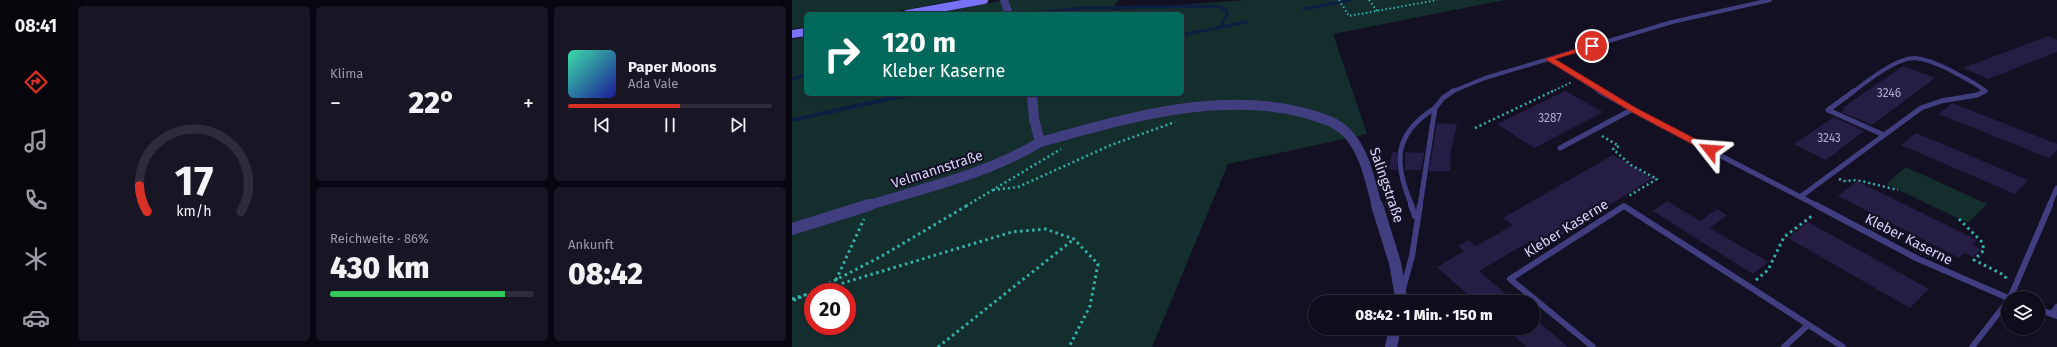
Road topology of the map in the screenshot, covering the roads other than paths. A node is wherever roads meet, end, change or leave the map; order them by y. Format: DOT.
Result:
graph roads {
  1 [pos="984,0"];
  2 [pos="1004,0"];
  3 [pos="1770,0"];
  4 [pos="918,12"];
  5 [pos="1008,12"];
  6 [pos="804,32"];
  7 [pos="792,34"];
  8 [pos="1549,59"];
  9 [pos="1032,96"];
  10 [pos="1435,108"];
  11 [pos="1633,110"];
  12 [pos="1884,134"];
  13 [pos="1040,142"];
  14 [pos="1560,148"];
  15 [pos="2057,188"];
  16 [pos="1800,197"];
  17 [pos="1416,221"];
  18 [pos="792,229"];
  19 [pos="2013,291"];
  20 [pos="1399,295"];
  21 [pos="1401,295"];
  22 [pos="2001,296"];
  23 [pos="2057,307"];
  24 [pos="2001,309"];
  25 [pos="2045,311"];
  26 [pos="2055,315"];
  27 [pos="1808,325"];
  28 [pos="1394,335"];
  29 [pos="1391,347"];
  30 [pos="1593,347"];
  31 [pos="1784,347"];
  32 [pos="1842,347"];
  33 [pos="1972,347"];
  1 -- 4 [label="main road"];
  2 -- 5 [label="street"];
  3 -- 8 [label="lane"];
  6 -- 7 [label="main road"];
  8 -- 10 [label="lane"];
  8 -- 11 [label="lane, Kleber Kaserne"];
  9 -- 13 [label="street"];
  10 -- 17 [label="lane"];
  10 -- 17 [label="lane"];
  11 -- 14 [label="lane"];
  11 -- 16 [label="lane, Kleber Kaserne"];
  12 -- 12 [label="lane"];
  12 -- 16 [label="lane"];
  13 -- 18 [label="street, Velmannstraße"];
  13 -- 20 [label="street, Salingstraße"];
  15 -- 19 [label="lane"];
  16 -- 22 [label="lane, Kleber Kaserne"];
  17 -- 21 [label="lane"];
  23 -- 26 [label="lane"];
  24 -- 33 [label="lane"];
  25 -- 26 [label="lane"];
  27 -- 30 [label="lane, Kleber Kaserne"];
  27 -- 31 [label="lane"];
  27 -- 32 [label="lane, Kleber Kaserne"];
  28 -- 29 [label="street"];
}
